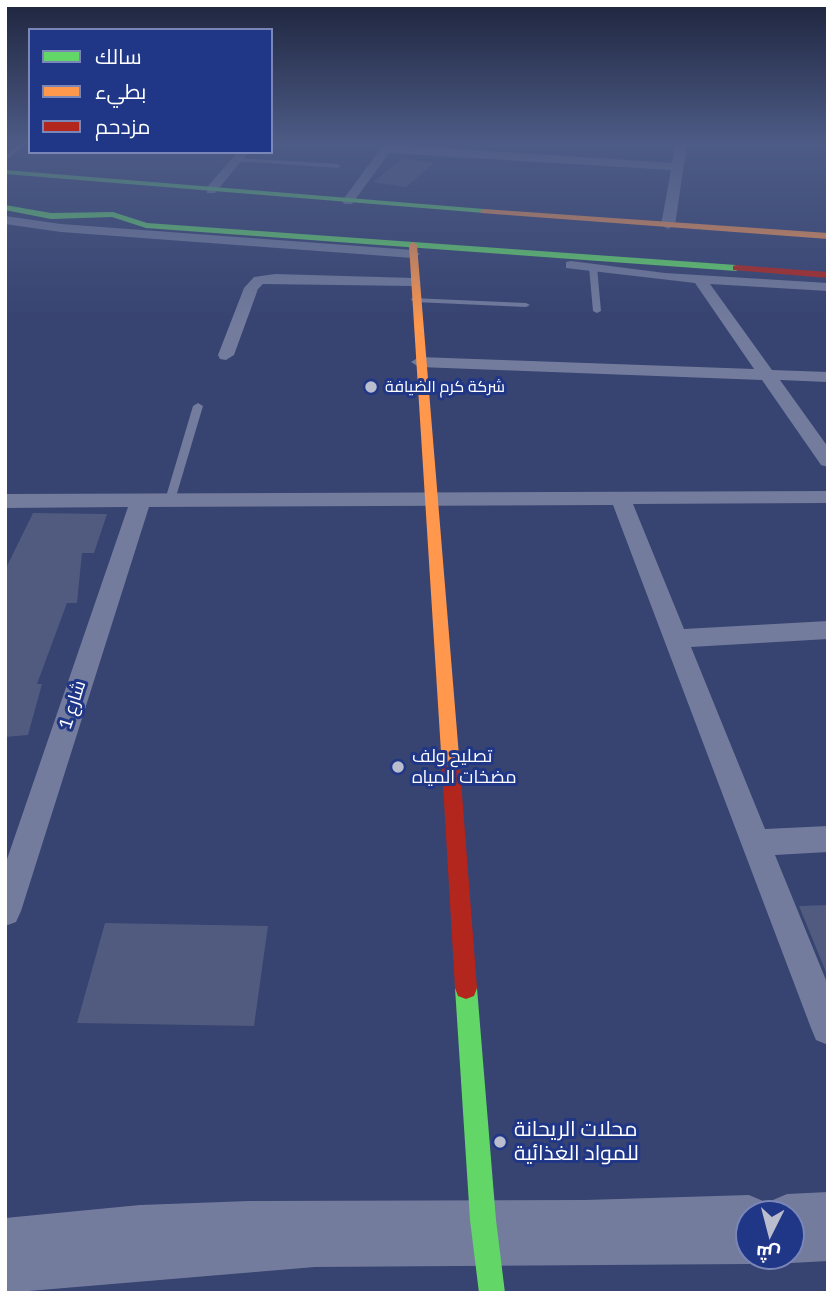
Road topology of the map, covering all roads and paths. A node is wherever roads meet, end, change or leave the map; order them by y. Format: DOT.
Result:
graph roads {
  1 [pos="396,205"];
  2 [pos="672,205"];
  3 [pos="5,207"];
  4 [pos="106,213"];
  5 [pos="5,220"];
  6 [pos="668,225"];
  7 [pos="88,230"];
  8 [pos="828,236"];
  9 [pos="413,249"];
  10 [pos="571,265"];
  11 [pos="593,267"];
  12 [pos="645,268"];
  13 [pos="828,275"];
  14 [pos="699,279"];
  15 [pos="828,287"];
  16 [pos="415,291"];
  17 [pos="499,297"];
  18 [pos="526,304"];
  19 [pos="597,311"];
  20 [pos="226,355"];
  21 [pos="419,362"];
  22 [pos="764,375"];
  23 [pos="827,377"];
  24 [pos="198,406"];
  25 [pos="828,461"];
  26 [pos="828,497"];
  27 [pos="431,499"];
  28 [pos="621,499"];
  29 [pos="5,500"];
  30 [pos="141,500"];
  31 [pos="170,500"];
  32 [pos="828,630"];
  33 [pos="675,639"];
  34 [pos="828,839"];
  35 [pos="757,843"];
  36 [pos="5,911"];
  37 [pos="828,1028"];
  38 [pos="828,1212"];
  39 [pos="805,1213"];
  40 [pos="735,1216"];
  41 [pos="485,1233"];
  42 [pos="5,1238"];
  43 [pos="828,1241"];
  44 [pos="805,1242"];
  45 [pos="735,1243"];
  46 [pos="5,1275"];
  47 [pos="492,1293"];
  1 -- 6 [label="street"];
  2 -- 6 [label="street"];
  3 -- 4 [label="street"];
  4 -- 7 [label="street"];
  4 -- 9 [label="street"];
  5 -- 7 [label="street"];
  6 -- 8 [label="street"];
  7 -- 9 [label="street"];
  9 -- 12 [label="street"];
  9 -- 16 [label="street"];
  10 -- 11 [label="street"];
  11 -- 12 [label="street"];
  11 -- 19 [label="lane"];
  12 -- 13 [label="street"];
  12 -- 14 [label="street"];
  14 -- 15 [label="street"];
  14 -- 22 [label="street"];
  16 -- 17 [label="lane"];
  16 -- 18 [label="lane"];
  16 -- 20 [label="street"];
  16 -- 21 [label="street"];
  21 -- 22 [label="street"];
  21 -- 27 [label="street"];
  22 -- 23 [label="street"];
  22 -- 25 [label="street"];
  24 -- 31 [label="lane"];
  26 -- 28 [label="street"];
  27 -- 28 [label="street"];
  27 -- 31 [label="street"];
  27 -- 41 [label="street"];
  28 -- 33 [label="street"];
  29 -- 30 [label="street"];
  30 -- 31 [label="street"];
  30 -- 36 [label="street, شارع 1"];
  32 -- 33 [label="street"];
  33 -- 35 [label="street"];
  34 -- 35 [label="street"];
  35 -- 37 [label="street"];
  38 -- 39 [label="street"];
  40 -- 41 [label="street"];
  41 -- 42 [label="street"];
  41 -- 45 [label="street"];
  41 -- 46 [label="street"];
  41 -- 47 [label="street"];
  43 -- 44 [label="street"];
}
